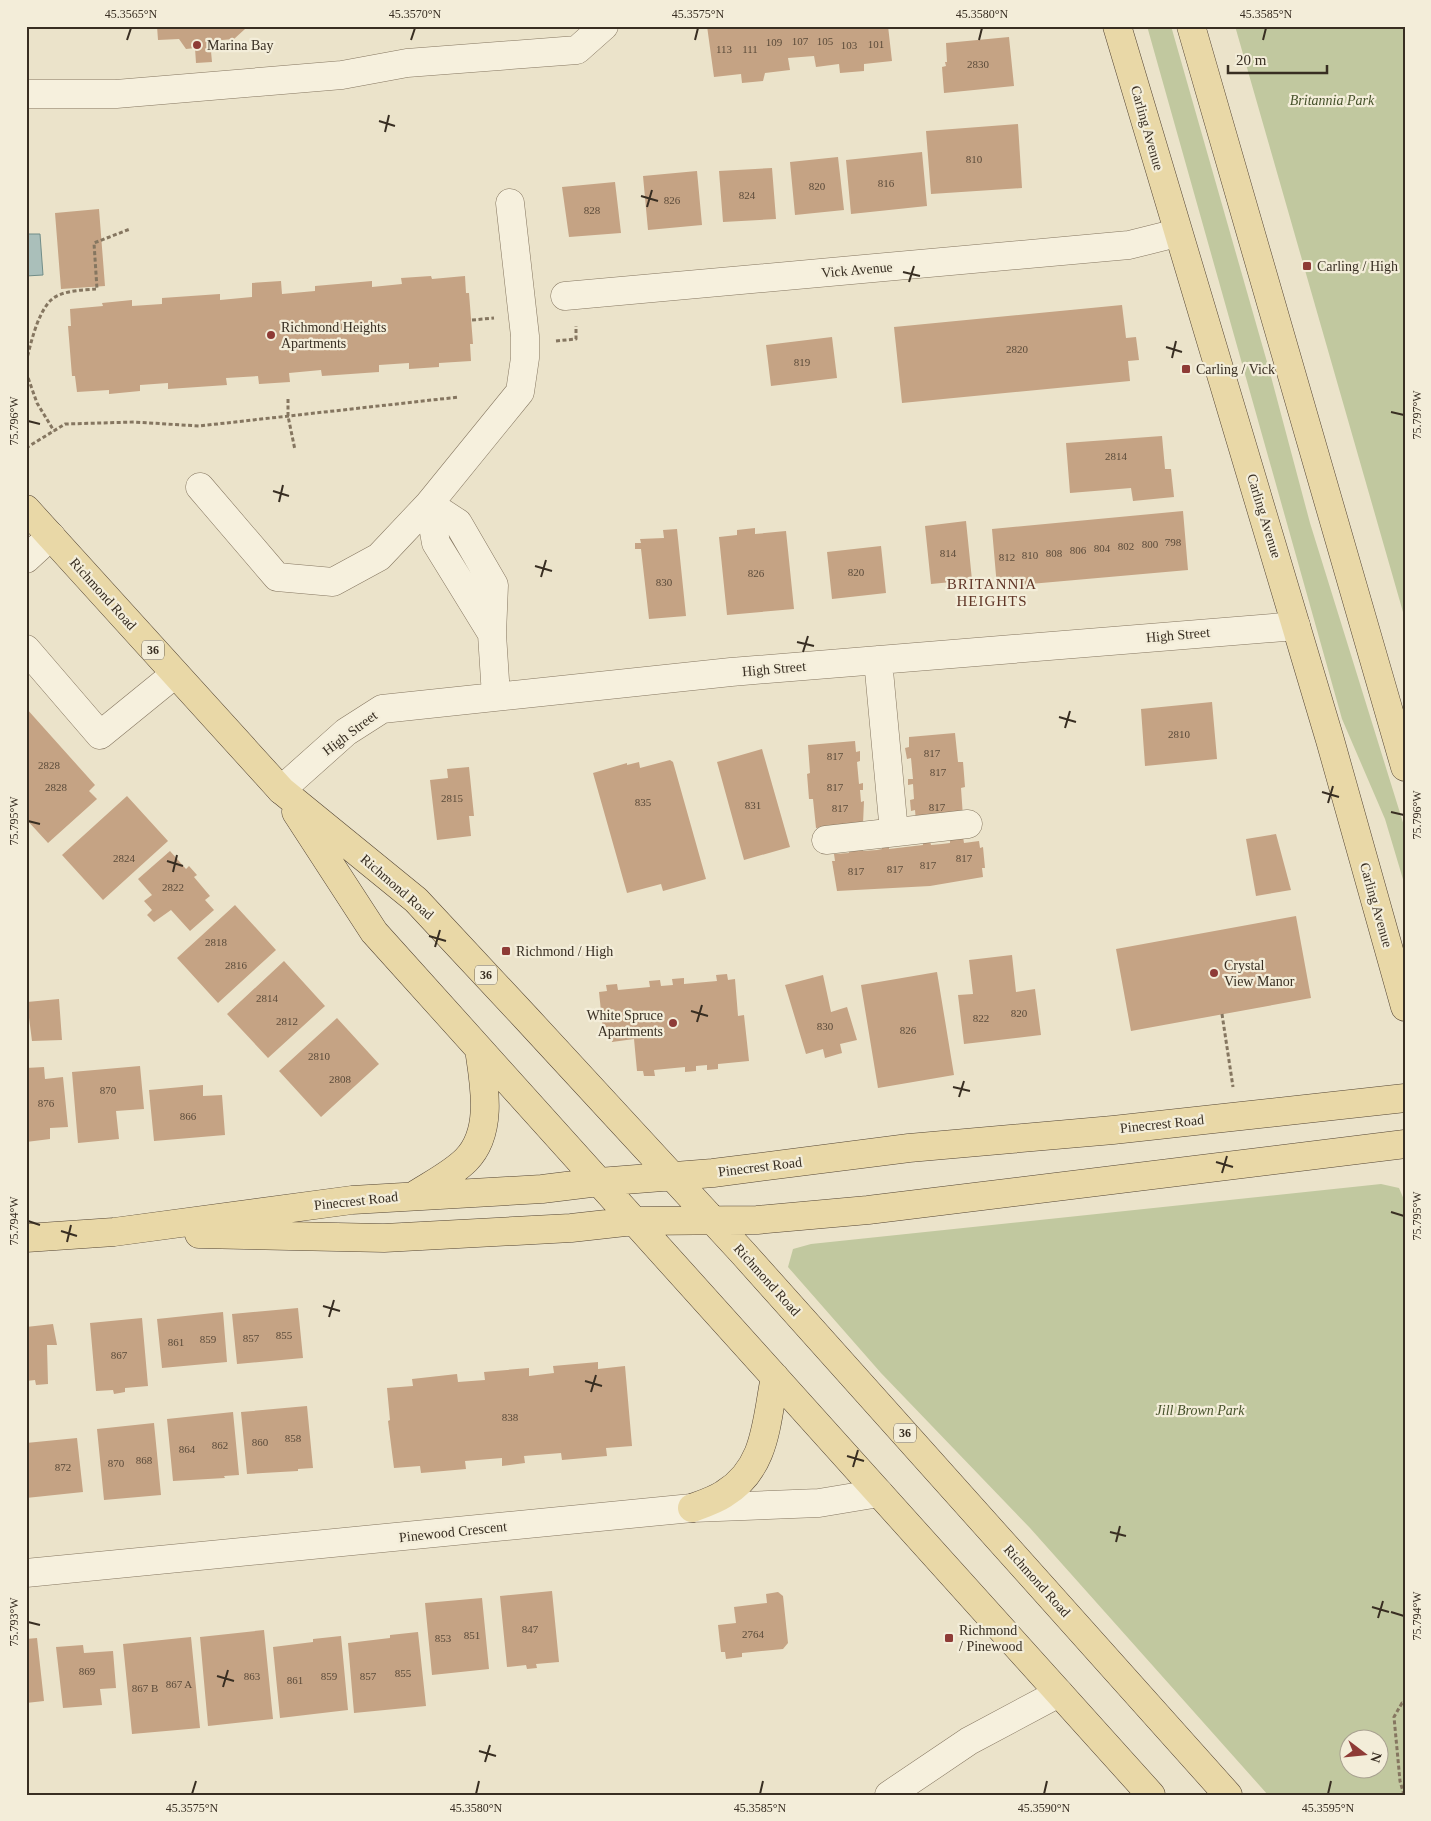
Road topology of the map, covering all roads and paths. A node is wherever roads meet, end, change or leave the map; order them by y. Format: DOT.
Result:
graph roads {
  1 [pos="604,26"];
  2 [pos="1117,26"];
  3 [pos="1191,26"];
  4 [pos="26,94"];
  5 [pos="510,203"];
  6 [pos="130,229"];
  7 [pos="1177,233"];
  8 [pos="565,296"];
  9 [pos="26,362"];
  10 [pos="26,372"];
  11 [pos="459,396"];
  12 [pos="288,400"];
  13 [pos="288,416"];
  14 [pos="54,430"];
  15 [pos="26,448"];
  16 [pos="295,450"];
  17 [pos="200,487"];
  18 [pos="428,504"];
  19 [pos="26,509"];
  20 [pos="51,536"];
  21 [pos="26,559"];
  22 [pos="1296,626"];
  23 [pos="26,649"];
  24 [pos="878,660"];
  25 [pos="175,674"];
  26 [pos="496,696"];
  27 [pos="1405,768"];
  28 [pos="281,790"];
  29 [pos="968,824"];
  30 [pos="894,832"];
  31 [pos="826,840"];
  32 [pos="1405,1007"];
  33 [pos="1222,1014"];
  34 [pos="479,1048"];
  35 [pos="1234,1092"];
  36 [pos="1405,1098"];
  37 [pos="1405,1144"];
  38 [pos="674,1177"];
  39 [pos="599,1182"];
  40 [pos="414,1196"];
  41 [pos="634,1221"];
  42 [pos="714,1221"];
  43 [pos="114,1232"];
  44 [pos="26,1238"];
  45 [pos="775,1377"];
  46 [pos="879,1493"];
  47 [pos="692,1508"];
  48 [pos="26,1573"];
  49 [pos="1059,1693"];
  50 [pos="1405,1704"];
  51 [pos="889,1795"];
  52 [pos="1151,1795"];
  53 [pos="1228,1795"];
  54 [pos="1404,1795"];
  1 -- 4 [label="street"];
  2 -- 7 [label="main road, Carling Avenue"];
  3 -- 27 [label="main road"];
  5 -- 18 [label="street"];
  6 -- 9 [label="path"];
  7 -- 8 [label="street, Vick Avenue"];
  7 -- 22 [label="main road, Carling Avenue"];
  10 -- 14 [label="path"];
  11 -- 13 [label="path"];
  12 -- 13 [label="path"];
  13 -- 14 [label="path"];
  13 -- 16 [label="path"];
  14 -- 15 [label="path"];
  17 -- 18 [label="street"];
  18 -- 26 [label="street"];
  19 -- 20 [label="main road, Richmond Road / 36"];
  20 -- 21 [label="street"];
  20 -- 25 [label="main road, Richmond Road / 36"];
  22 -- 24 [label="street, High Street"];
  22 -- 32 [label="main road, Carling Avenue"];
  23 -- 25 [label="street"];
  24 -- 26 [label="street, High Street"];
  24 -- 30 [label="street"];
  25 -- 28 [label="main road, Richmond Road / 36"];
  26 -- 28 [label="street, High Street"];
  28 -- 34 [label="main road, Richmond Road / 36"];
  28 -- 38 [label="main road, Richmond Road / 36"];
  29 -- 30 [label="street"];
  30 -- 31 [label="street"];
  33 -- 35 [label="path"];
  34 -- 39 [label="main road, Richmond Road / 36"];
  34 -- 40 [label="main road"];
  36 -- 38 [label="main road, Pinecrest Road"];
  37 -- 42 [label="main road, Pinecrest Road"];
  38 -- 39 [label="main road, Pinecrest Road"];
  38 -- 42 [label="main road, Richmond Road / 36"];
  39 -- 40 [label="main road, Pinecrest Road"];
  39 -- 41 [label="main road, Richmond Road / 36"];
  40 -- 43 [label="main road, Pinecrest Road"];
  41 -- 42 [label="main road, Pinecrest Road"];
  41 -- 43 [label="main road, Pinecrest Road"];
  41 -- 45 [label="main road, Richmond Road / 36"];
  42 -- 53 [label="main road, Richmond Road / 36"];
  43 -- 44 [label="main road, Pinecrest Road"];
  45 -- 46 [label="main road, Richmond Road / 36"];
  45 -- 47 [label="main road"];
  46 -- 47 [label="street, Pinewood Crescent"];
  46 -- 49 [label="main road, Richmond Road / 36"];
  47 -- 48 [label="street, Pinewood Crescent"];
  49 -- 51 [label="street"];
  49 -- 52 [label="main road, Richmond Road / 36"];
  50 -- 54 [label="path"];
}
